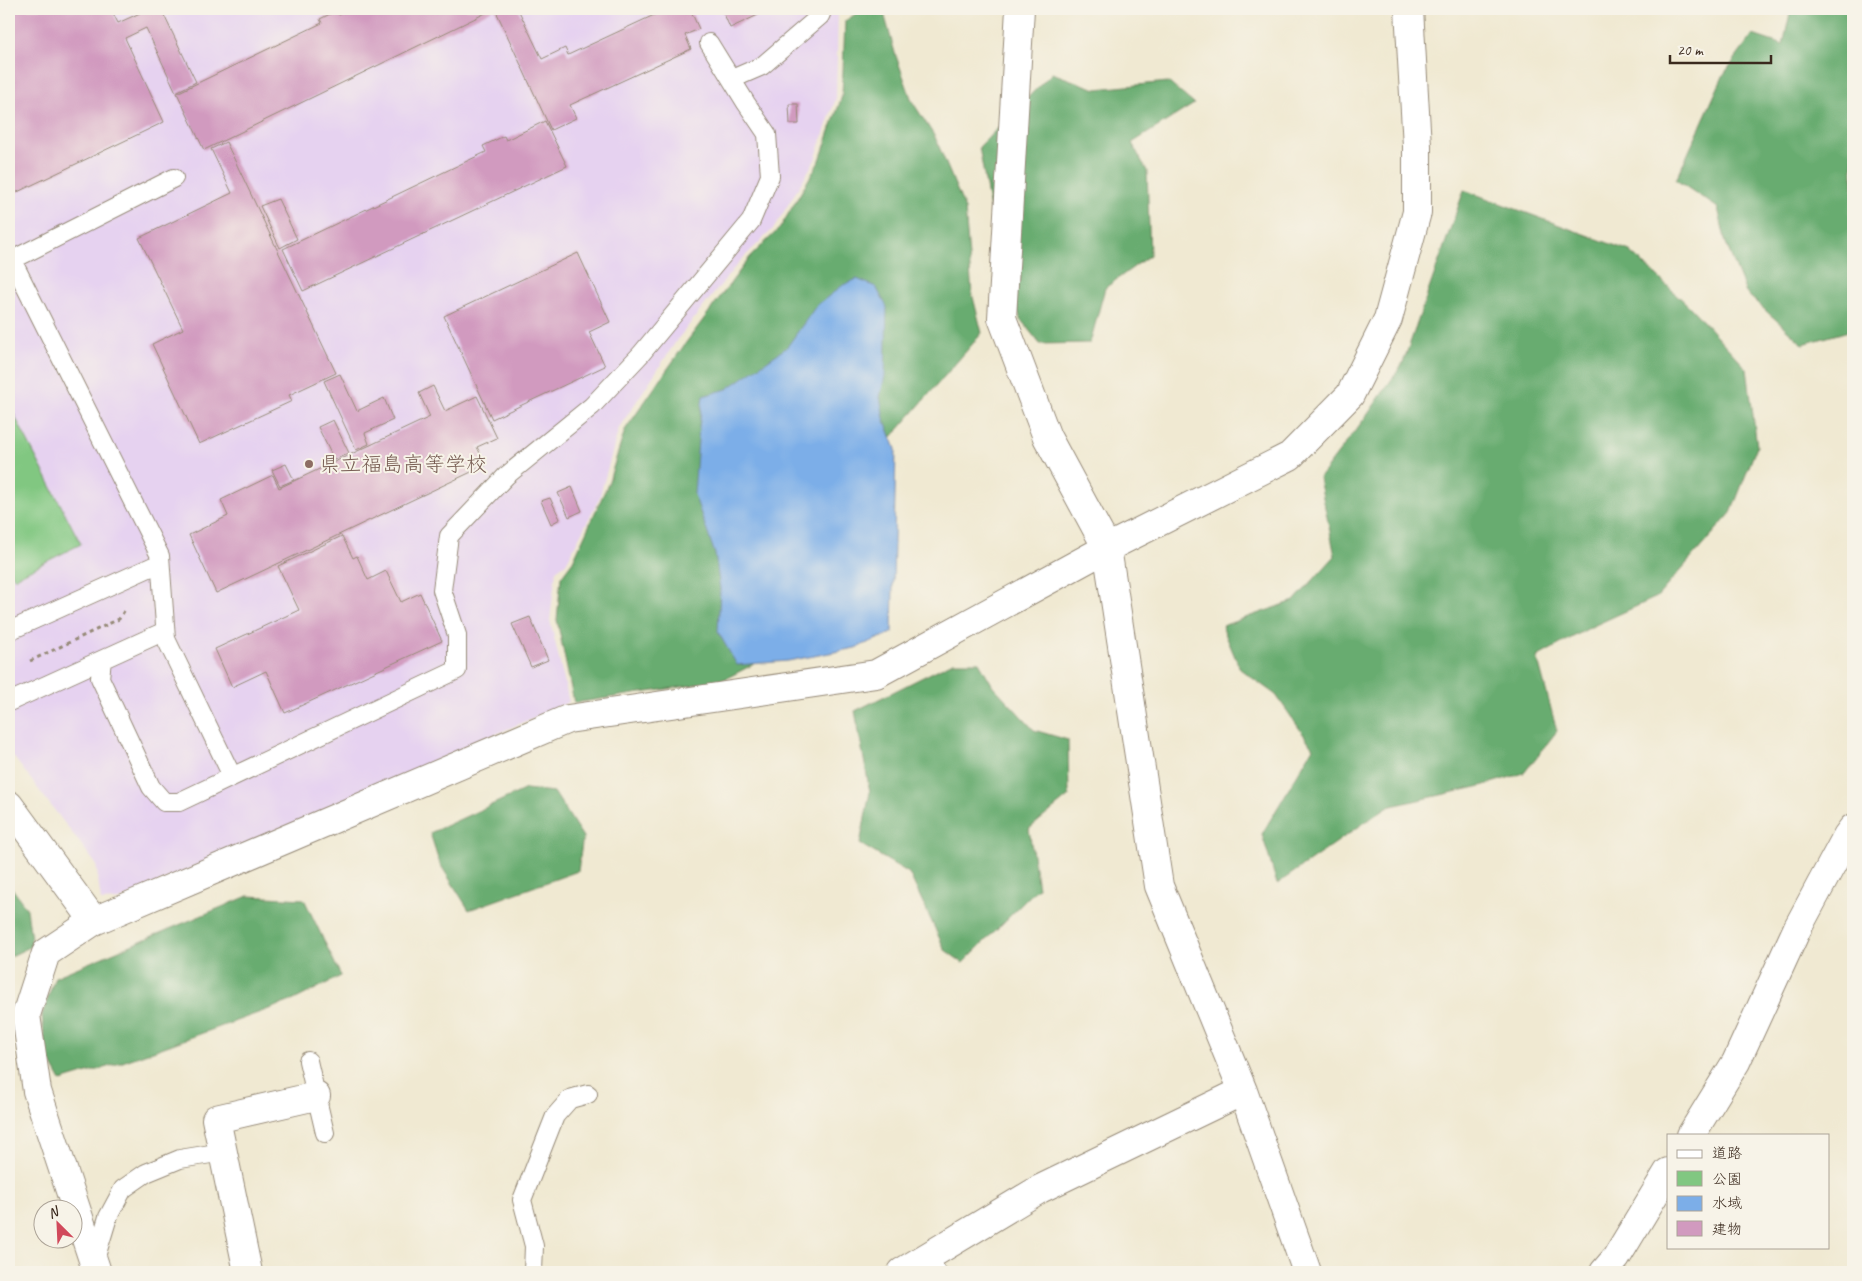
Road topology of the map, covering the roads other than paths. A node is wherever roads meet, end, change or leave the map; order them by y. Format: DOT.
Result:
graph roads {
  1 [pos="823,9"];
  2 [pos="1020,9"];
  3 [pos="1409,9"];
  4 [pos="709,43"];
  5 [pos="732,79"];
  6 [pos="174,178"];
  7 [pos="1107,548"];
  8 [pos="160,563"];
  9 [pos="9,631"];
  10 [pos="165,631"];
  11 [pos="102,660"];
  12 [pos="9,702"];
  13 [pos="232,776"];
  14 [pos="9,806"];
  15 [pos="1853,828"];
  16 [pos="94,921"];
  17 [pos="17,1020"];
  18 [pos="308,1061"];
  19 [pos="1243,1091"];
  20 [pos="588,1094"];
  21 [pos="316,1096"];
  22 [pos="325,1133"];
  23 [pos="1692,1134"];
  24 [pos="223,1152"];
  25 [pos="1667,1174"];
  26 [pos="932,1264"];
  27 [pos="96,1268"];
  28 [pos="248,1272"];
  29 [pos="533,1272"];
  30 [pos="902,1272"];
  31 [pos="1307,1272"];
  32 [pos="1604,1272"];
  1 -- 5 [label="lane"];
  2 -- 7 [label="street"];
  3 -- 7 [label="street"];
  4 -- 5 [label="lane"];
  5 -- 13 [label="lane"];
  6 -- 8 [label="lane"];
  7 -- 16 [label="street"];
  7 -- 19 [label="street"];
  8 -- 9 [label="lane"];
  8 -- 10 [label="lane"];
  10 -- 11 [label="lane"];
  10 -- 13 [label="lane"];
  11 -- 12 [label="lane"];
  11 -- 13 [label="lane"];
  14 -- 16 [label="street"];
  15 -- 23 [label="street"];
  16 -- 17 [label="street"];
  17 -- 27 [label="street"];
  18 -- 21 [label="lane"];
  19 -- 26 [label="street"];
  19 -- 31 [label="street"];
  20 -- 29 [label="lane"];
  21 -- 22 [label="lane"];
  21 -- 24 [label="street"];
  24 -- 27 [label="lane"];
  24 -- 28 [label="street"];
  25 -- 32 [label="street"];
  26 -- 30 [label="street"];
}
